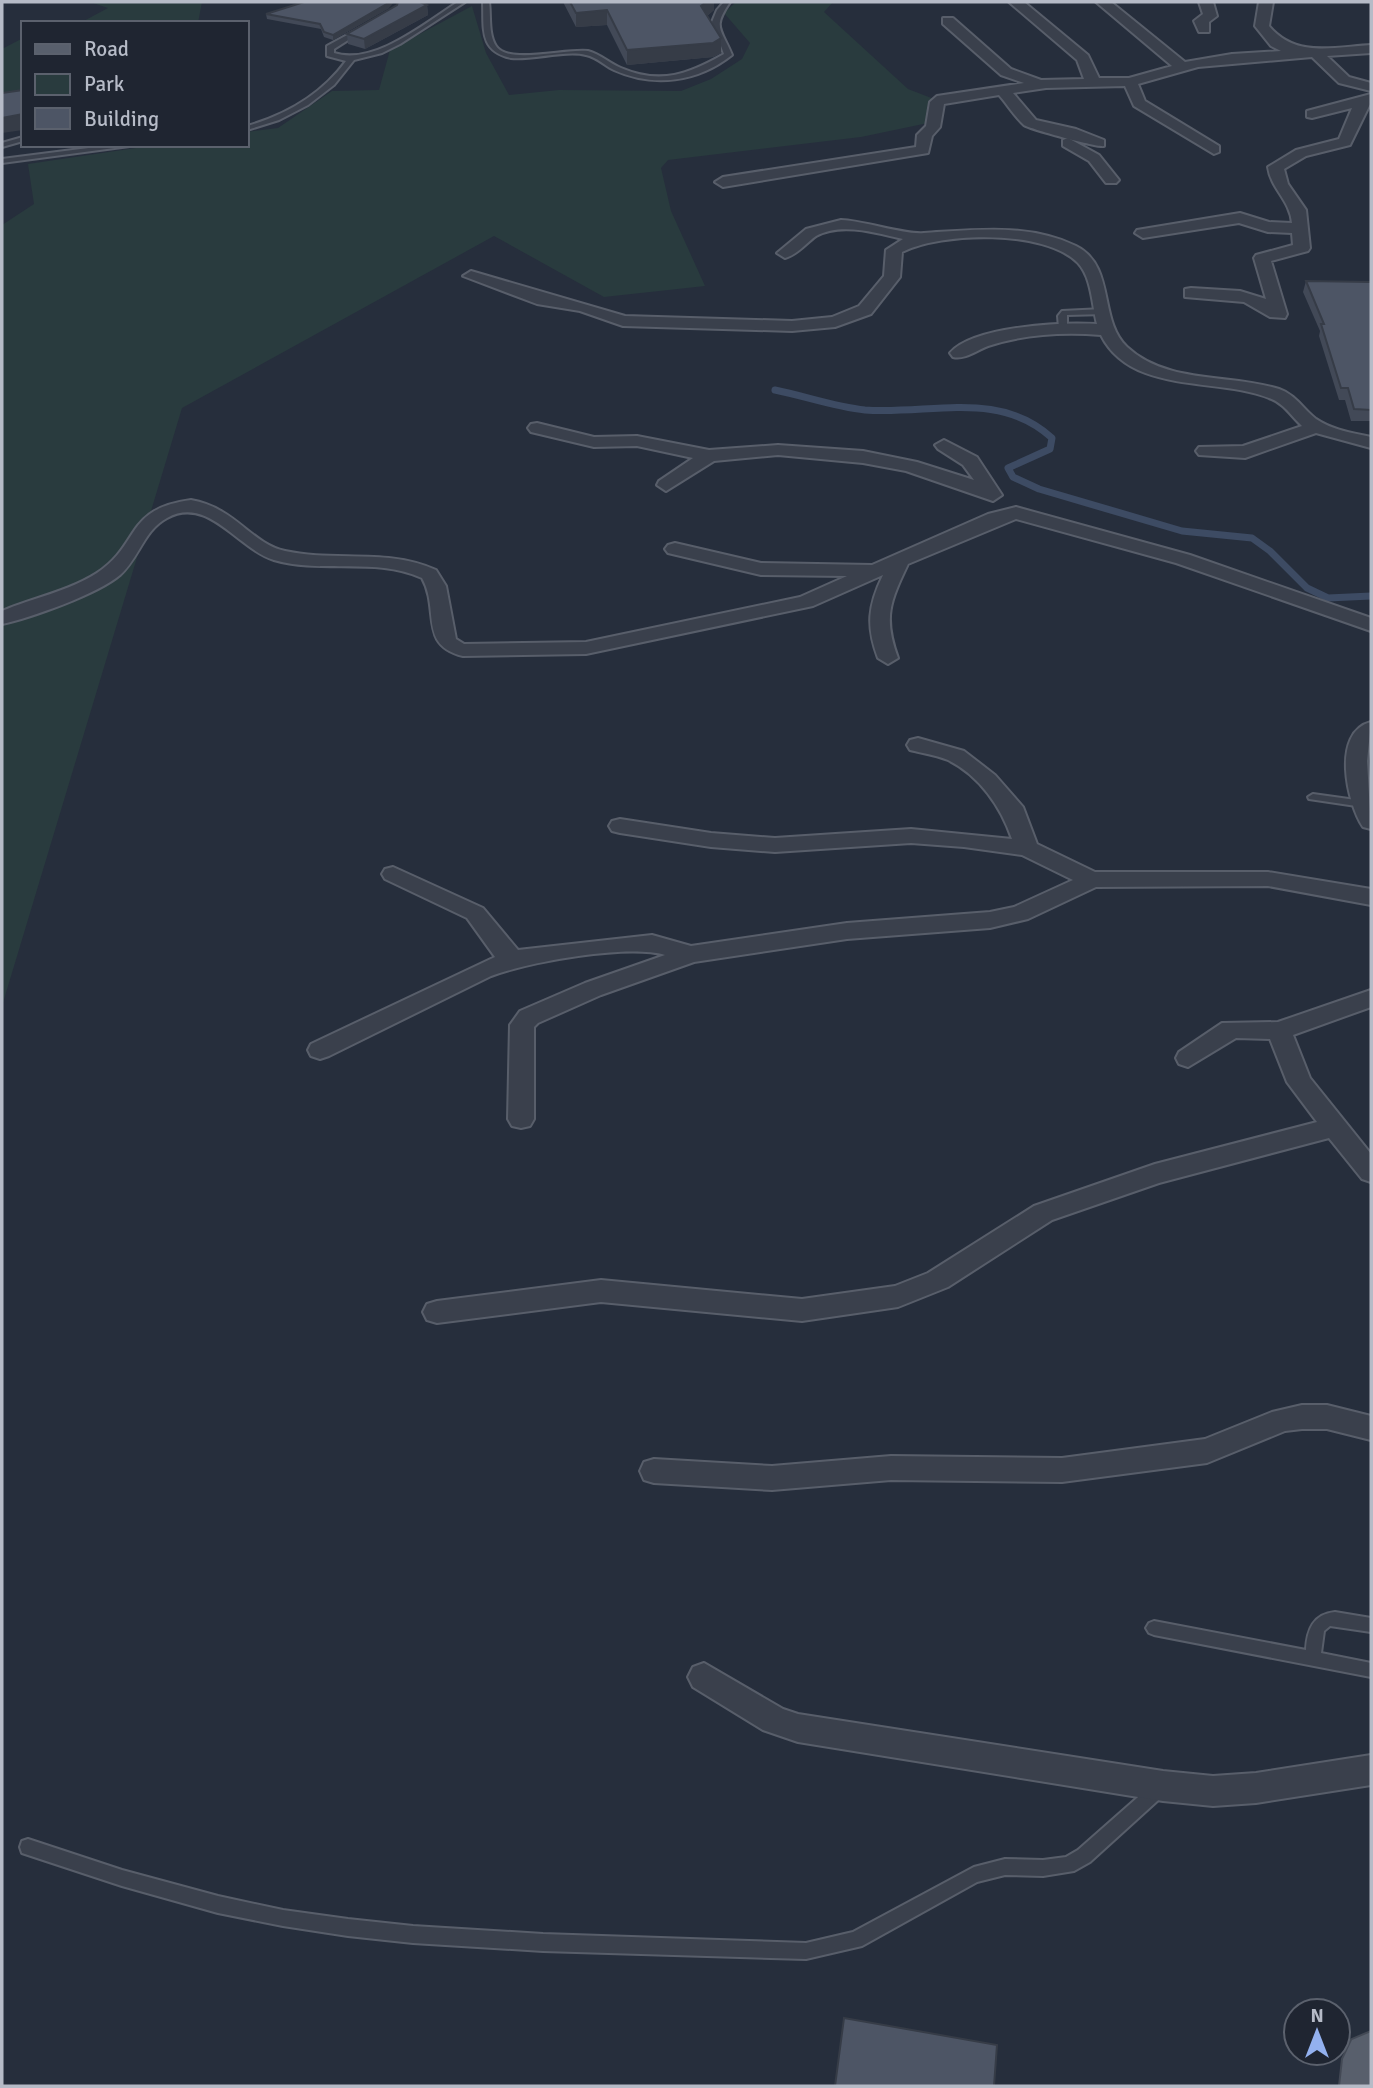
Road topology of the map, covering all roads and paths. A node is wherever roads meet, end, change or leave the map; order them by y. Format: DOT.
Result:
graph roads {
  1 [pos="462,2"];
  2 [pos="486,2"];
  3 [pos="727,2"];
  4 [pos="1016,2"];
  5 [pos="1103,2"];
  6 [pos="1206,2"];
  7 [pos="1266,2"];
  8 [pos="948,21"];
  9 [pos="370,24"];
  10 [pos="1204,29"];
  11 [pos="1371,49"];
  12 [pos="1315,52"];
  13 [pos="1300,53"];
  14 [pos="351,60"];
  15 [pos="1182,67"];
  16 [pos="1093,82"];
  17 [pos="1130,82"];
  18 [pos="1046,84"];
  19 [pos="1002,90"];
  20 [pos="1368,95"];
  21 [pos="1312,114"];
  22 [pos="1031,123"];
  23 [pos="248,128"];
  24 [pos="21,140"];
  25 [pos="1099,143"];
  26 [pos="2,145"];
  27 [pos="117,147"];
  28 [pos="1214,149"];
  29 [pos="2,161"];
  30 [pos="1111,180"];
  31 [pos="723,182"];
  32 [pos="1299,228"];
  33 [pos="1143,233"];
  34 [pos="924,238"];
  35 [pos="785,253"];
  36 [pos="471,276"];
  37 [pos="1191,293"];
  38 [pos="1103,312"];
  39 [pos="1063,328"];
  40 [pos="1106,330"];
  41 [pos="959,353"];
  42 [pos="1316,426"];
  43 [pos="537,428"];
  44 [pos="1371,443"];
  45 [pos="944,445"];
  46 [pos="1205,451"];
  47 [pos="709,456"];
  48 [pos="666,485"];
  49 [pos="988,491"];
  50 [pos="1016,513"];
  51 [pos="675,549"];
  52 [pos="898,564"];
  53 [pos="876,571"];
  54 [pos="2,618"];
  55 [pos="1371,625"];
  56 [pos="888,658"];
  57 [pos="1371,728"];
  58 [pos="918,745"];
  59 [pos="1365,755"];
  60 [pos="1313,797"];
  61 [pos="1367,813"];
  62 [pos="620,826"];
  63 [pos="1027,848"];
  64 [pos="393,874"];
  65 [pos="1092,880"];
  66 [pos="1371,897"];
  67 [pos="691,954"];
  68 [pos="514,959"];
  69 [pos="1371,998"];
  70 [pos="1279,1031"];
  71 [pos="320,1050"];
  72 [pos="1188,1058"];
  73 [pos="521,1119"];
  74 [pos="1335,1127"];
  75 [pos="1371,1172"];
  76 [pos="437,1312"];
  77 [pos="1371,1428"];
  78 [pos="653,1471"];
  79 [pos="1371,1625"];
  80 [pos="1154,1628"];
  81 [pos="1313,1657"];
  82 [pos="1371,1670"];
  83 [pos="704,1677"];
  84 [pos="1371,1770"];
  85 [pos="1163,1786"];
  86 [pos="28,1847"];
  87 [pos="1371,2059"];
  88 [pos="1368,2086"];
  1 -- 14 [label="lane"];
  2 -- 3 [label="lane"];
  4 -- 16 [label="street"];
  5 -- 15 [label="street"];
  6 -- 10 [label="street"];
  7 -- 13 [label="street"];
  8 -- 18 [label="street"];
  9 -- 14 [label="lane"];
  11 -- 12 [label="street"];
  12 -- 13 [label="street"];
  12 -- 20 [label="street"];
  13 -- 15 [label="street"];
  14 -- 23 [label="lane"];
  15 -- 17 [label="street"];
  16 -- 17 [label="street"];
  16 -- 18 [label="street"];
  17 -- 28 [label="street"];
  18 -- 19 [label="street"];
  19 -- 22 [label="street"];
  19 -- 31 [label="street"];
  20 -- 21 [label="street"];
  20 -- 32 [label="street"];
  22 -- 25 [label="street"];
  22 -- 30 [label="street"];
  24 -- 26 [label="lane"];
  27 -- 29 [label="lane"];
  32 -- 33 [label="street"];
  32 -- 37 [label="street"];
  34 -- 35 [label="street"];
  34 -- 36 [label="street"];
  34 -- 38 [label="street"];
  38 -- 39 [label="lane"];
  38 -- 40 [label="street"];
  39 -- 40 [label="street"];
  39 -- 41 [label="street"];
  40 -- 42 [label="street"];
  42 -- 44 [label="street"];
  42 -- 46 [label="street"];
  43 -- 47 [label="street"];
  45 -- 49 [label="street"];
  47 -- 48 [label="street"];
  47 -- 49 [label="street"];
  49 -- 50 [label="street"];
  50 -- 52 [label="street"];
  50 -- 55 [label="street"];
  51 -- 53 [label="street"];
  52 -- 53 [label="street"];
  52 -- 56 [label="street"];
  53 -- 54 [label="street"];
  57 -- 59 [label="street"];
  58 -- 63 [label="street"];
  59 -- 61 [label="street"];
  60 -- 61 [label="lane"];
  62 -- 63 [label="street"];
  63 -- 65 [label="street"];
  64 -- 68 [label="street"];
  65 -- 66 [label="street"];
  65 -- 67 [label="street"];
  67 -- 68 [label="street"];
  67 -- 73 [label="street"];
  68 -- 71 [label="street"];
  69 -- 70 [label="street"];
  70 -- 72 [label="street"];
  70 -- 74 [label="street"];
  74 -- 75 [label="street"];
  74 -- 76 [label="street"];
  77 -- 78 [label="street"];
  79 -- 81 [label="lane"];
  80 -- 81 [label="lane"];
  81 -- 82 [label="lane"];
  83 -- 85 [label="street"];
  84 -- 85 [label="street"];
  85 -- 86 [label="lane"];
  87 -- 88 [label="main road"];
}
